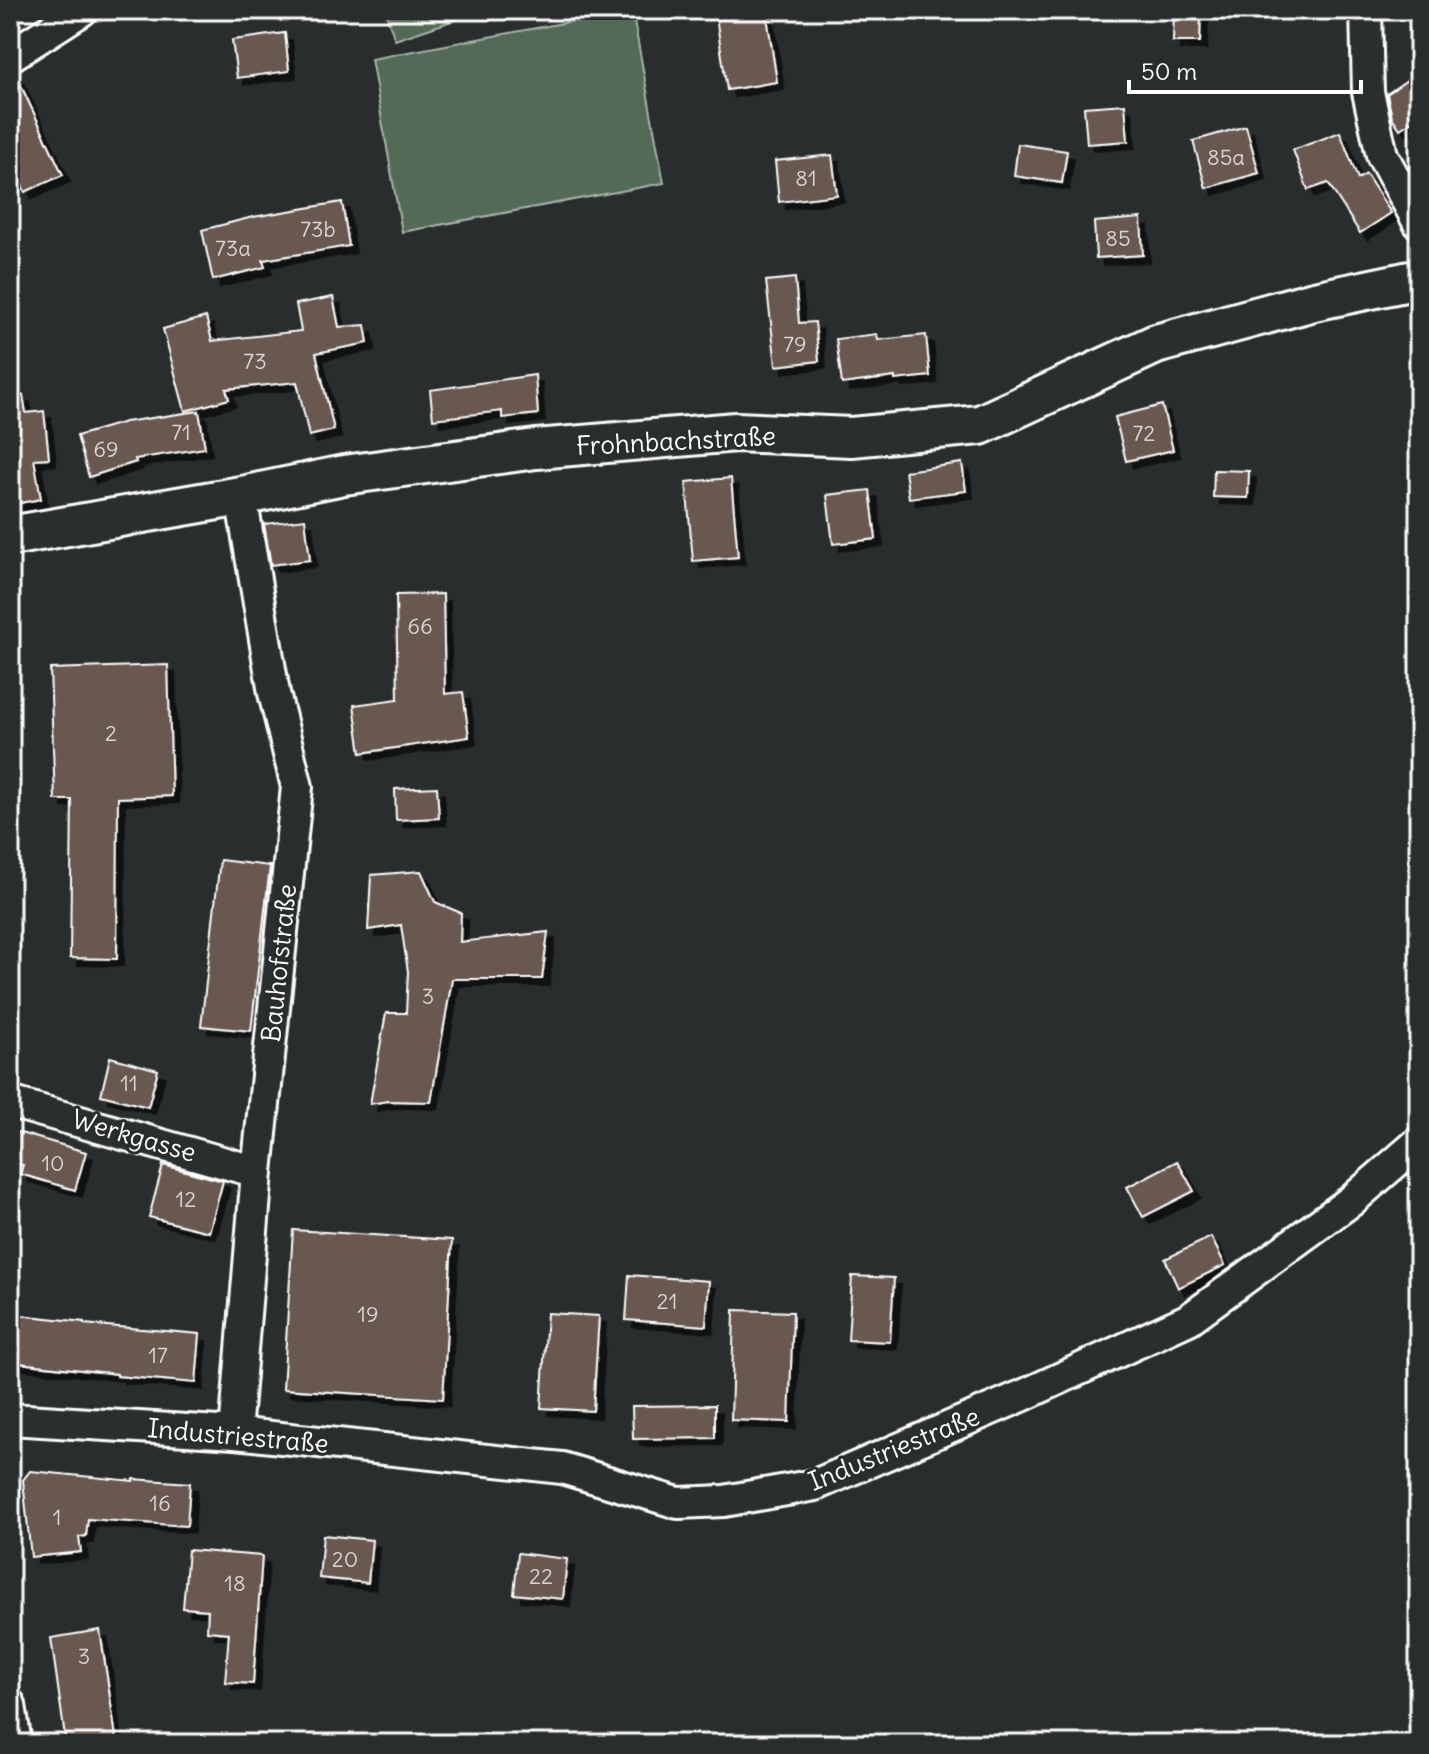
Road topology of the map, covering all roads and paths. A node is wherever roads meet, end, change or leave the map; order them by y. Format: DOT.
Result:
graph roads {
  1 [pos="82,10"];
  2 [pos="1366,10"];
  3 [pos="10,56"];
  4 [pos="1419,223"];
  5 [pos="1419,279"];
  6 [pos="241,496"];
  7 [pos="10,536"];
  8 [pos="10,1102"];
  9 [pos="1419,1142"];
  10 [pos="257,1172"];
  11 [pos="10,1419"];
  12 [pos="235,1433"];
  13 [pos="10,1705"];
  14 [pos="16,1744"];
  1 -- 3 [label="street"];
  2 -- 4 [label="street"];
  5 -- 6 [label="street, Frohnbachstraße"];
  6 -- 7 [label="street, Frohnbachstraße"];
  6 -- 10 [label="street, Bauhofstraße"];
  8 -- 10 [label="street, Werkgasse"];
  9 -- 12 [label="street, Industriestraße"];
  10 -- 12 [label="street, Bauhofstraße"];
  11 -- 12 [label="street, Industriestraße"];
  13 -- 14 [label="street"];
}
